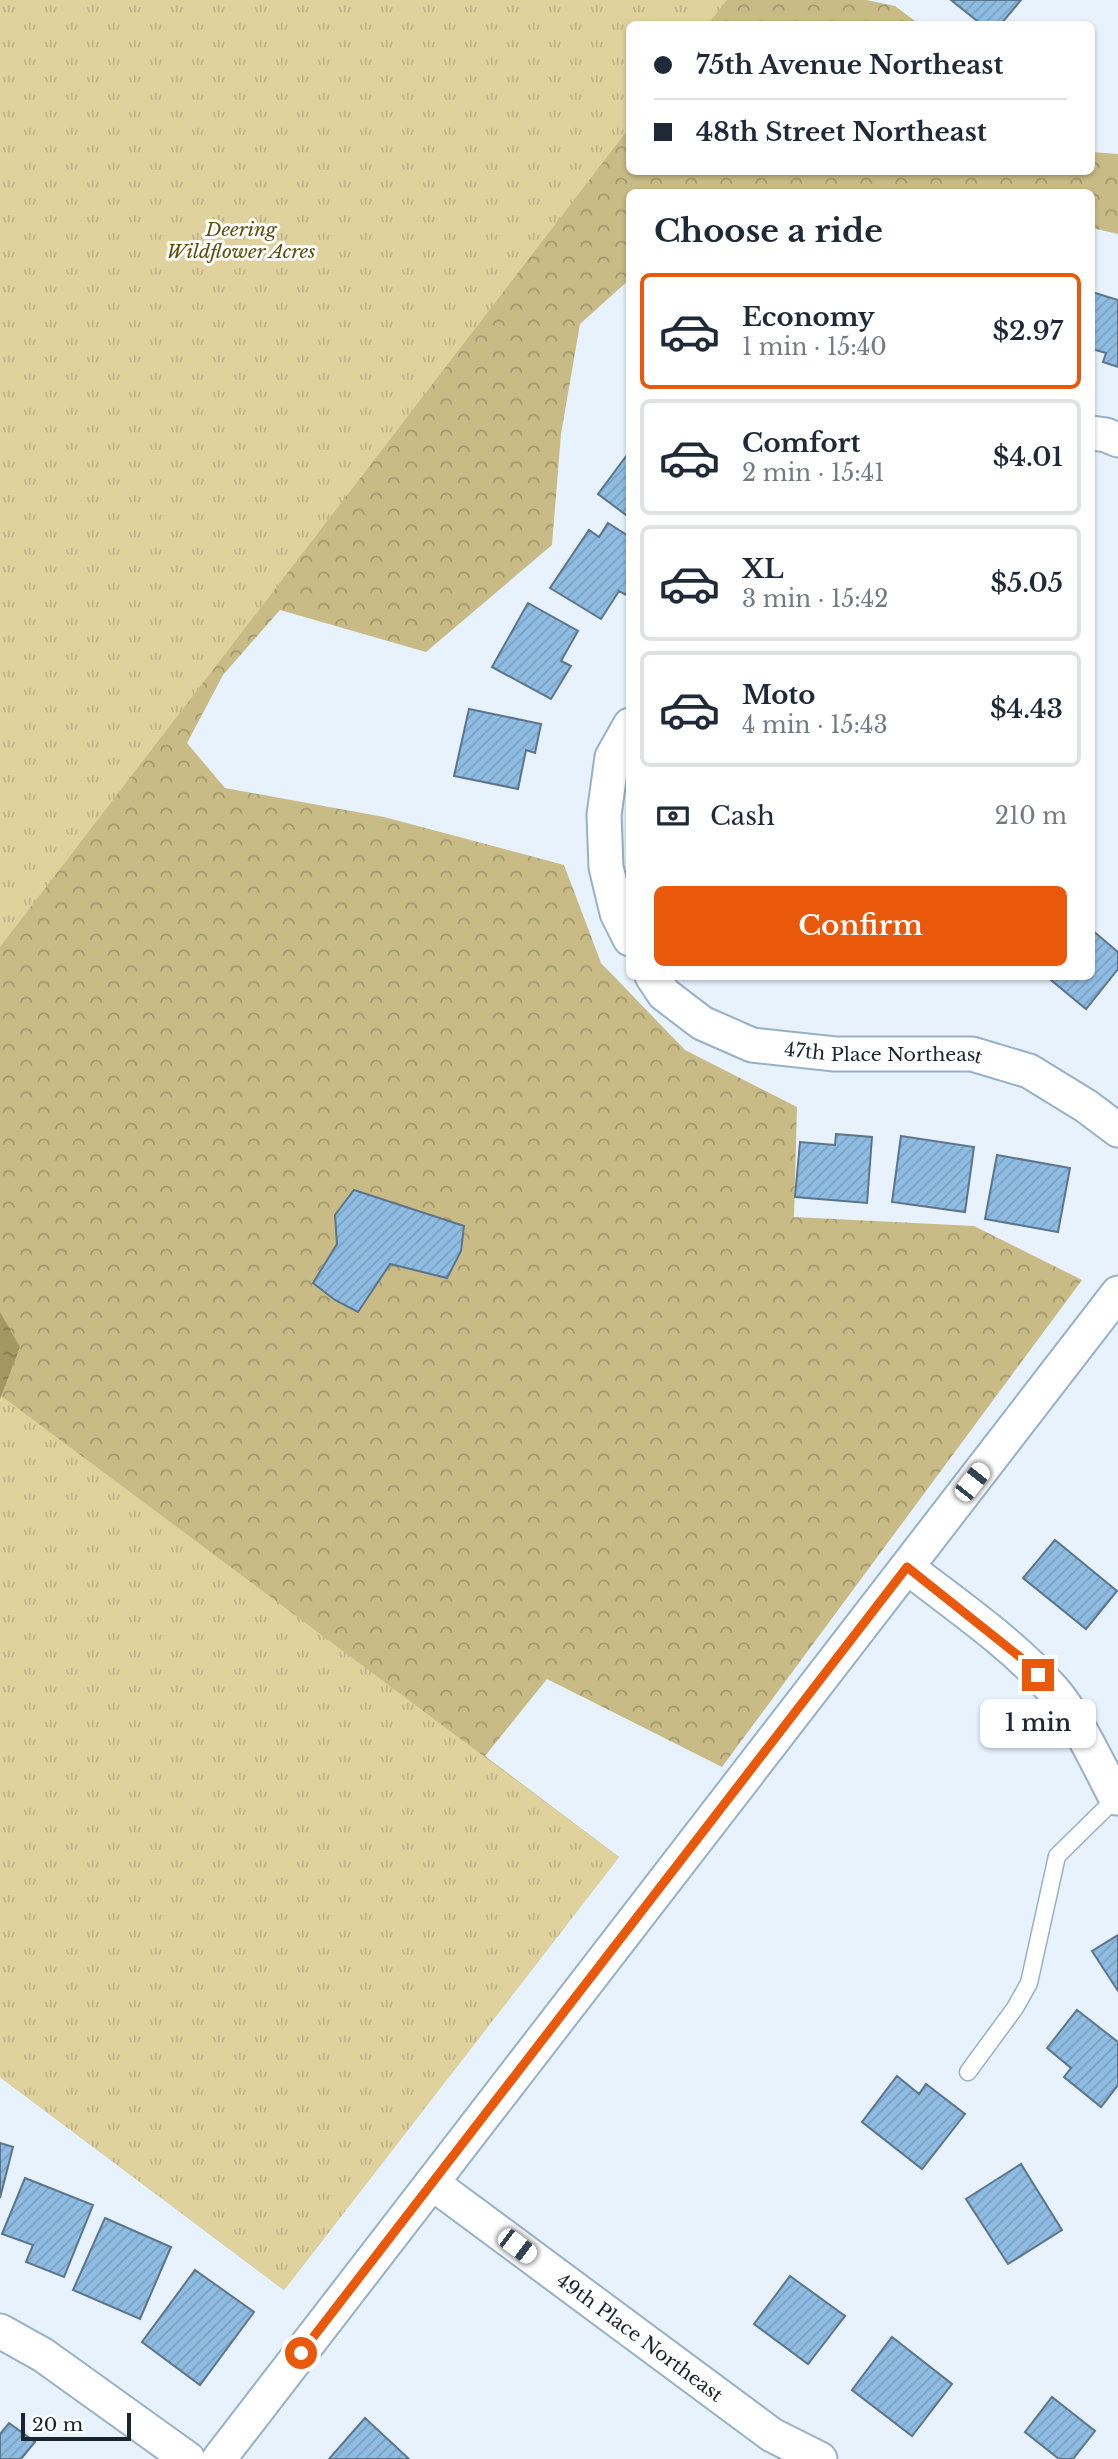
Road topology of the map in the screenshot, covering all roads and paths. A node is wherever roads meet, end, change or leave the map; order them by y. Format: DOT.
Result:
graph roads {
  1 [pos="1095,433"];
  2 [pos="1118,440"];
  3 [pos="626,732"];
  4 [pos="626,931"];
  5 [pos="655,980"];
  6 [pos="1118,1130"];
  7 [pos="1118,1293"];
  8 [pos="907,1567"];
  9 [pos="1116,1798"];
  10 [pos="968,2072"];
  11 [pos="432,2183"];
  12 [pos="0,2331"];
  13 [pos="188,2459"];
  14 [pos="219,2459"];
  15 [pos="820,2459"];
  1 -- 2 [label="street"];
  3 -- 4 [label="street"];
  5 -- 6 [label="street, 47th Place Northeast"];
  7 -- 8 [label="street"];
  8 -- 9 [label="street"];
  8 -- 11 [label="street"];
  9 -- 10 [label="lane"];
  11 -- 14 [label="street"];
  11 -- 15 [label="street, 49th Place Northeast"];
  12 -- 13 [label="street"];
}
